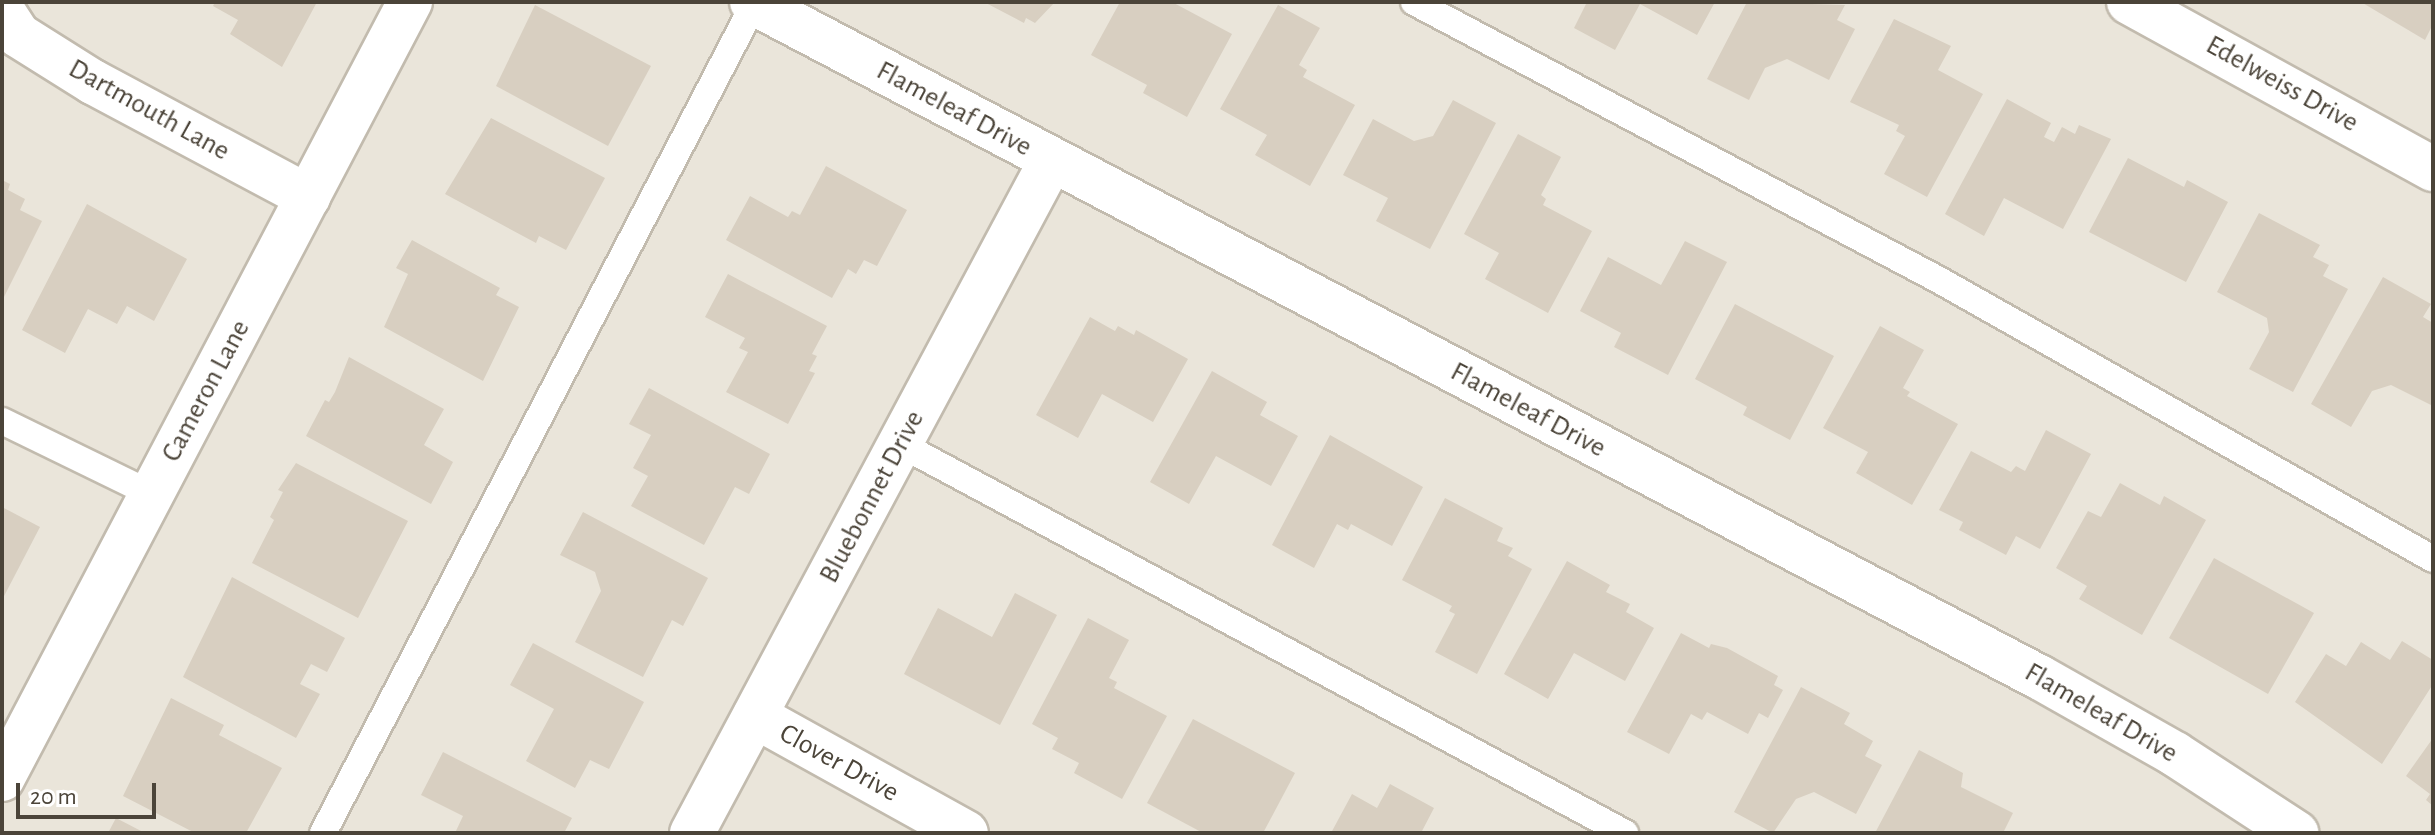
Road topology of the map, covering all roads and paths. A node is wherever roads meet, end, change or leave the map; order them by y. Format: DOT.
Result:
graph roads {
  1 [pos="410,2"];
  2 [pos="754,2"];
  3 [pos="1414,2"];
  4 [pos="2129,2"];
  5 [pos="2,10"];
  6 [pos="1051,161"];
  7 [pos="2433,169"];
  8 [pos="308,197"];
  9 [pos="2,421"];
  10 [pos="900,444"];
  11 [pos="152,494"];
  12 [pos="2433,559"];
  13 [pos="755,716"];
  14 [pos="3,773"];
  15 [pos="323,833"];
  16 [pos="692,833"];
  17 [pos="966,833"];
  18 [pos="1625,833"];
  19 [pos="2296,833"];
  1 -- 8 [label="street, Cameron Lane"];
  2 -- 6 [label="street, Flameleaf Drive"];
  2 -- 15 [label="lane"];
  3 -- 12 [label="lane"];
  4 -- 7 [label="street, Edelweiss Drive"];
  5 -- 8 [label="street, Dartmouth Lane"];
  6 -- 10 [label="street, Bluebonnet Drive"];
  6 -- 19 [label="street, Flameleaf Drive"];
  8 -- 11 [label="street, Cameron Lane"];
  9 -- 11 [label="lane"];
  10 -- 13 [label="street, Bluebonnet Drive"];
  10 -- 18 [label="lane"];
  11 -- 14 [label="street, Cameron Lane"];
  13 -- 16 [label="street, Bluebonnet Drive"];
  13 -- 17 [label="street, Clover Drive"];
}
